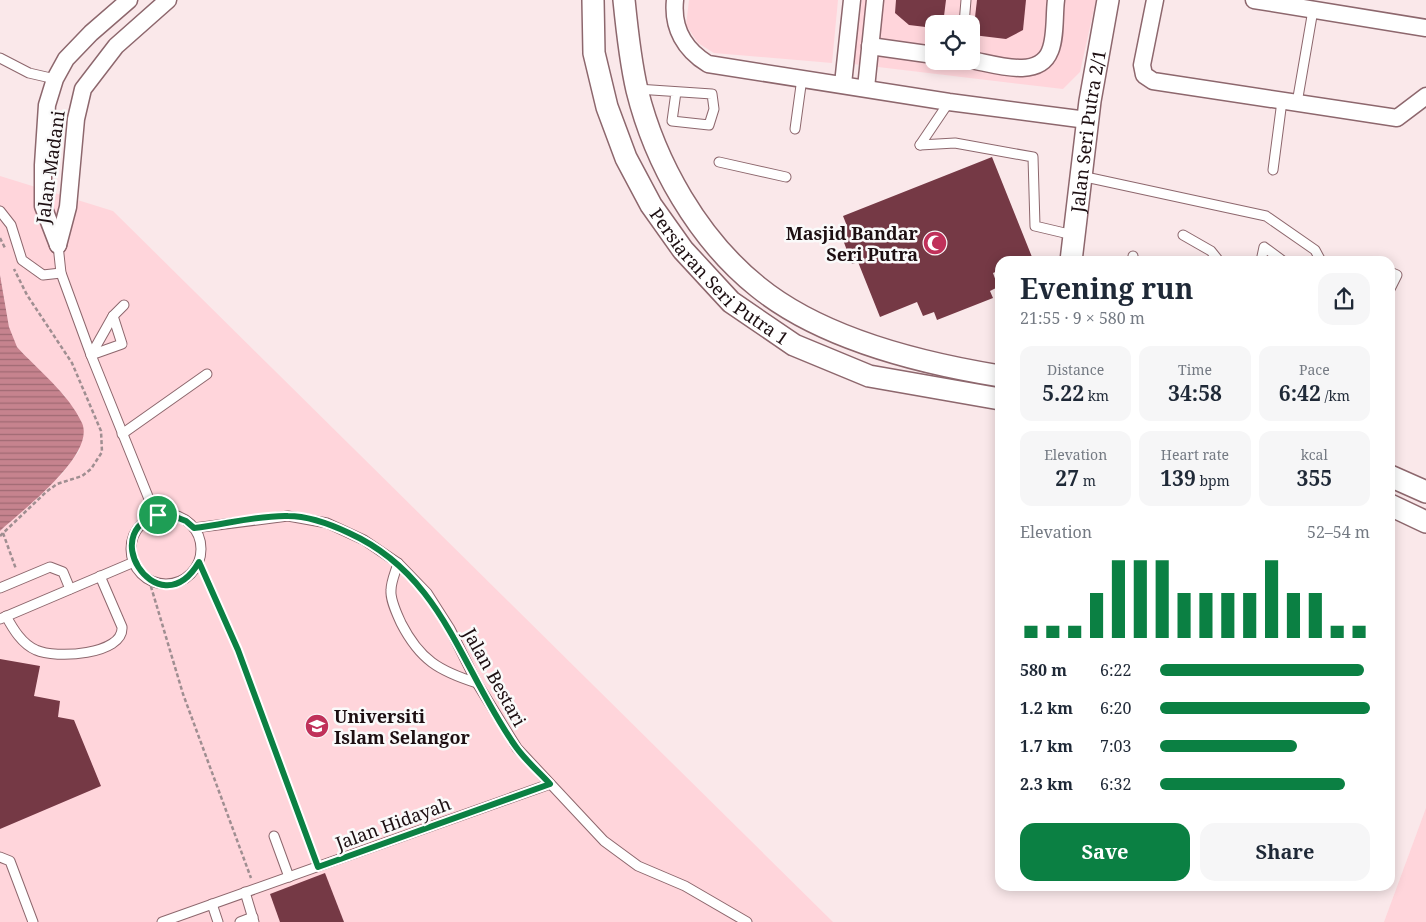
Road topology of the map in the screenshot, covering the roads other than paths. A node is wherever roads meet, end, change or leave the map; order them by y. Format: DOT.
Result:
graph roads {
  1 [pos="129,0"];
  2 [pos="168,0"];
  3 [pos="624,0"];
  4 [pos="675,0"];
  5 [pos="852,0"];
  6 [pos="875,0"];
  7 [pos="966,0"];
  8 [pos="1056,0"];
  9 [pos="1108,0"];
  10 [pos="1155,0"];
  11 [pos="1254,0"];
  12 [pos="590,6"];
  13 [pos="1308,6"];
  14 [pos="965,15"];
  15 [pos="1426,28"];
  16 [pos="870,46"];
  17 [pos="925,54"];
  18 [pos="0,58"];
  19 [pos="980,61"];
  20 [pos="802,78"];
  21 [pos="55,79"];
  22 [pos="843,84"];
  23 [pos="866,88"];
  24 [pos="637,89"];
  25 [pos="676,92"];
  26 [pos="1426,96"];
  27 [pos="949,102"];
  28 [pos="1290,102"];
  29 [pos="1087,120"];
  30 [pos="794,130"];
  31 [pos="719,162"];
  32 [pos="43,165"];
  33 [pos="71,167"];
  34 [pos="1273,170"];
  35 [pos="1080,176"];
  36 [pos="786,177"];
  37 [pos="0,211"];
  38 [pos="1073,235"];
  39 [pos="1184,235"];
  40 [pos="58,245"];
  41 [pos="1071,256"];
  42 [pos="1215,256"];
  43 [pos="1261,256"];
  44 [pos="1276,256"];
  45 [pos="1319,256"];
  46 [pos="61,273"];
  47 [pos="124,305"];
  48 [pos="113,316"];
  49 [pos="91,355"];
  50 [pos="207,374"];
  51 [pos="995,379"];
  52 [pos="995,384"];
  53 [pos="969,394"];
  54 [pos="995,398"];
  55 [pos="122,434"];
  56 [pos="1395,478"];
  57 [pos="1426,492"];
  58 [pos="1395,507"];
  59 [pos="158,515"];
  60 [pos="1426,522"];
  61 [pos="194,528"];
  62 [pos="134,562"];
  63 [pos="398,563"];
  64 [pos="100,576"];
  65 [pos="0,588"];
  66 [pos="70,589"];
  67 [pos="3,618"];
  68 [pos="477,683"];
  69 [pos="550,784"];
  70 [pos="274,836"];
  71 [pos="0,857"];
  72 [pos="289,877"];
  73 [pos="250,891"];
  74 [pos="212,904"];
  75 [pos="253,920"];
  76 [pos="33,922"];
  77 [pos="162,922"];
  78 [pos="218,922"];
  79 [pos="240,922"];
  80 [pos="747,922"];
  1 -- 21 [label="street, Jalan Madani"];
  2 -- 33 [label="street, Jalan Madani"];
  3 -- 24 [label="street, Persiaran Seri Putra 1"];
  4 -- 20 [label="street"];
  5 -- 22 [label="street"];
  6 -- 16 [label="street"];
  7 -- 14 [label="lane"];
  8 -- 19 [label="street"];
  9 -- 29 [label="street, Jalan Seri Putra 2/1"];
  10 -- 28 [label="street"];
  11 -- 13 [label="street"];
  12 -- 53 [label="street, Persiaran Seri Putra 1"];
  13 -- 15 [label="street"];
  13 -- 28 [label="lane"];
  16 -- 17 [label="street"];
  16 -- 23 [label="street"];
  18 -- 21 [label="lane"];
  20 -- 22 [label="street"];
  20 -- 30 [label="lane"];
  21 -- 32 [label="street, Jalan Madani"];
  22 -- 23 [label="street"];
  23 -- 27 [label="street"];
  24 -- 25 [label="lane"];
  24 -- 51 [label="street, Persiaran Seri Putra 1"];
  25 -- 25 [label="lane"];
  26 -- 28 [label="street"];
  27 -- 29 [label="street"];
  27 -- 38 [label="lane"];
  28 -- 34 [label="lane"];
  29 -- 35 [label="street, Jalan Seri Putra 2/1"];
  31 -- 36 [label="lane"];
  32 -- 33 [label="street"];
  32 -- 40 [label="street, Jalan Madani"];
  33 -- 40 [label="street, Jalan Madani"];
  35 -- 38 [label="street, Jalan Seri Putra 2/1"];
  35 -- 45 [label="lane"];
  37 -- 46 [label="lane"];
  38 -- 41 [label="street, Jalan Seri Putra 2/1"];
  39 -- 42 [label="lane"];
  40 -- 46 [label="lane"];
  43 -- 44 [label="lane"];
  46 -- 49 [label="lane"];
  47 -- 48 [label="lane"];
  48 -- 49 [label="lane"];
  48 -- 49 [label="lane"];
  49 -- 55 [label="lane"];
  50 -- 55 [label="lane"];
  52 -- 53 [label="street"];
  53 -- 54 [label="street, Persiaran Seri Putra 1"];
  55 -- 59 [label="lane"];
  56 -- 57 [label="street"];
  58 -- 60 [label="street"];
  59 -- 61 [label="lane"];
  59 -- 62 [label="lane"];
  61 -- 62 [label="lane"];
  61 -- 63 [label="lane, Jalan Bestari"];
  62 -- 64 [label="lane"];
  63 -- 68 [label="lane, Jalan Bestari"];
  63 -- 68 [label="lane"];
  64 -- 66 [label="lane"];
  64 -- 67 [label="lane"];
  65 -- 66 [label="lane"];
  66 -- 67 [label="lane"];
  68 -- 69 [label="lane, Jalan Bestari"];
  69 -- 72 [label="lane, Jalan Hidayah"];
  69 -- 80 [label="lane, Jalan Bestari"];
  70 -- 72 [label="lane"];
  71 -- 76 [label="lane"];
  72 -- 73 [label="lane, Jalan Hidayah"];
  73 -- 74 [label="lane, Jalan Hidayah"];
  73 -- 75 [label="lane"];
  74 -- 77 [label="lane, Jalan Hidayah"];
  74 -- 78 [label="lane"];
  75 -- 79 [label="lane"];
}
